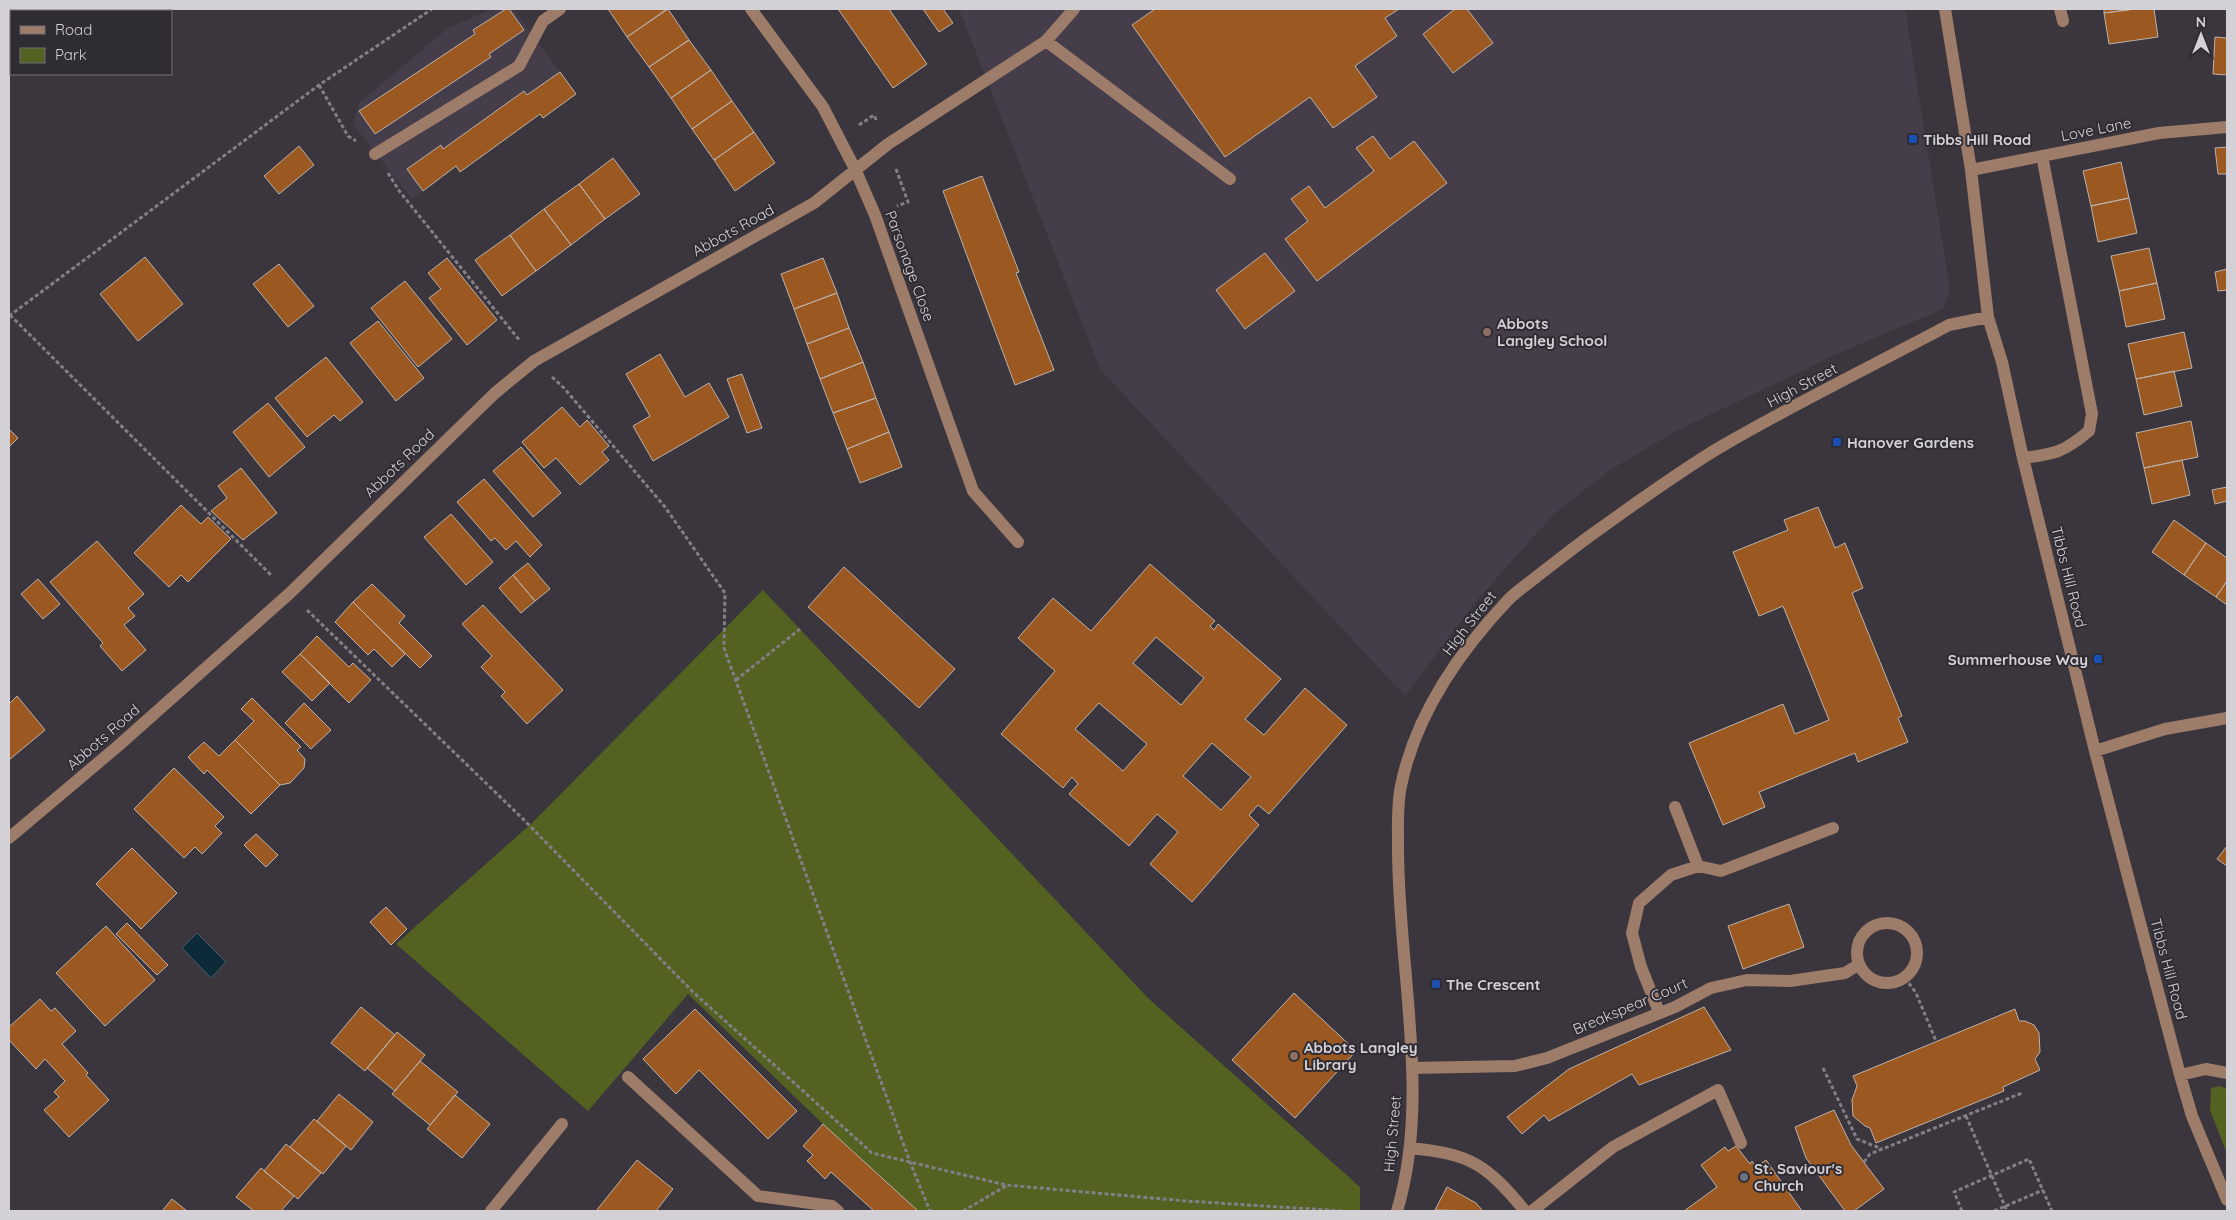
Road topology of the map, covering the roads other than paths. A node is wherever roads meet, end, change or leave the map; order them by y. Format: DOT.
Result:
graph roads {
  1 [pos="560,9"];
  2 [pos="750,9"];
  3 [pos="1074,9"];
  4 [pos="1945,9"];
  5 [pos="1046,41"];
  6 [pos="2227,127"];
  7 [pos="375,154"];
  8 [pos="2042,156"];
  9 [pos="855,169"];
  10 [pos="1971,170"];
  11 [pos="1230,179"];
  12 [pos="1988,317"];
  13 [pos="2023,458"];
  14 [pos="1018,542"];
  15 [pos="2227,718"];
  16 [pos="2094,750"];
  17 [pos="1675,807"];
  18 [pos="1833,828"];
  19 [pos="9,838"];
  20 [pos="1698,866"];
  21 [pos="1858,965"];
  22 [pos="1659,1012"];
  23 [pos="1412,1068"];
  24 [pos="2227,1073"];
  25 [pos="2180,1075"];
  26 [pos="628,1077"];
  27 [pos="562,1124"];
  28 [pos="1741,1143"];
  29 [pos="1410,1148"];
  30 [pos="2227,1200"];
  31 [pos="491,1211"];
  32 [pos="838,1211"];
  33 [pos="1397,1211"];
  34 [pos="1525,1211"];
  35 [pos="1532,1211"];
  1 -- 7 [label="street"];
  2 -- 9 [label="street, Parsonage Close"];
  3 -- 5 [label="street, Abbots Road"];
  4 -- 10 [label="street, Tibbs Hill Road"];
  5 -- 9 [label="street, Abbots Road"];
  5 -- 11 [label="street"];
  6 -- 8 [label="street, Love Lane"];
  8 -- 10 [label="street, Love Lane"];
  8 -- 13 [label="street"];
  9 -- 14 [label="street, Parsonage Close"];
  9 -- 19 [label="street, Abbots Road"];
  10 -- 12 [label="street, Tibbs Hill Road"];
  12 -- 13 [label="street, Tibbs Hill Road"];
  12 -- 23 [label="street, High Street"];
  13 -- 16 [label="street, Tibbs Hill Road"];
  15 -- 16 [label="street"];
  16 -- 25 [label="street, Tibbs Hill Road"];
  17 -- 20 [label="street"];
  18 -- 20 [label="street"];
  20 -- 22 [label="street"];
  21 -- 21 [label="street"];
  21 -- 22 [label="street, Breakspear Court"];
  22 -- 23 [label="street, Breakspear Court"];
  23 -- 29 [label="street, High Street"];
  24 -- 25 [label="street"];
  25 -- 30 [label="street, Tibbs Hill Road"];
  26 -- 32 [label="street"];
  27 -- 31 [label="street"];
  28 -- 35 [label="street"];
  29 -- 33 [label="street, High Street"];
  29 -- 34 [label="street"];
}
